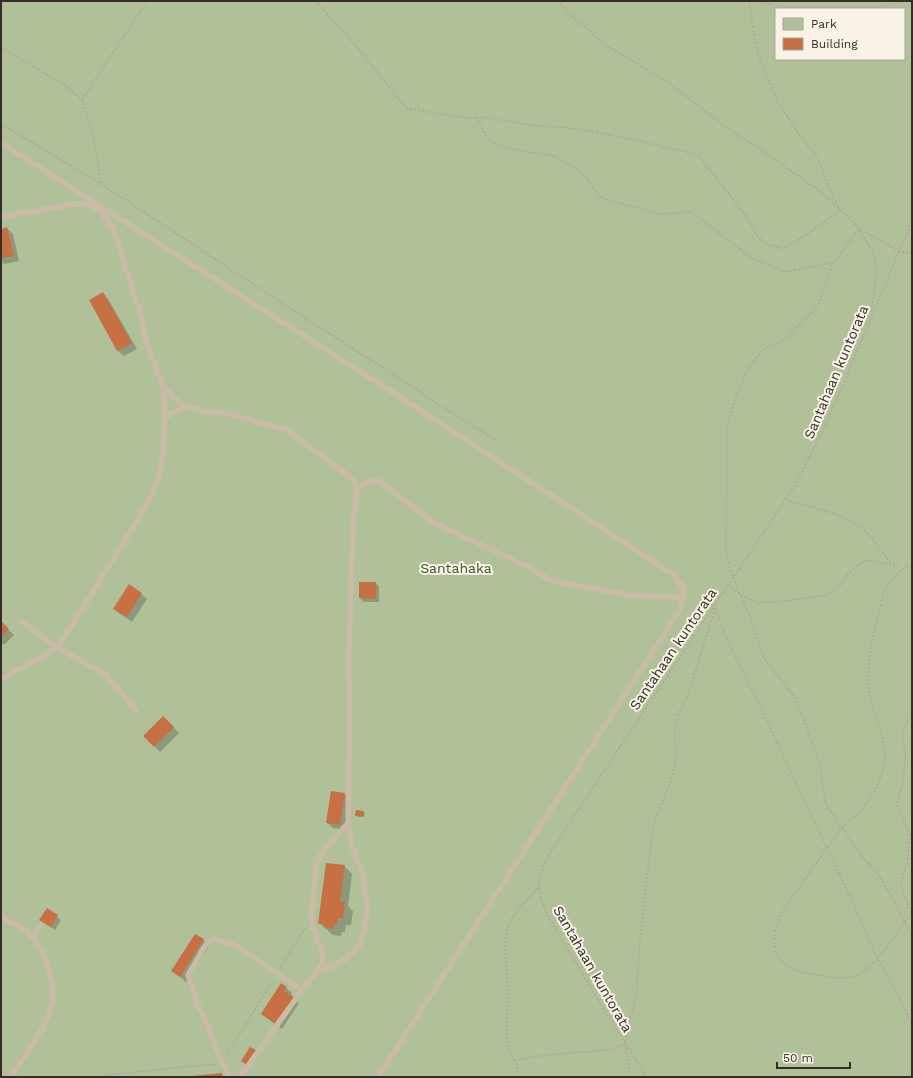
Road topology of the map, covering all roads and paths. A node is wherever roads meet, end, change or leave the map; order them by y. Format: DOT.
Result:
graph roads {
  1 [pos="147,1"];
  2 [pos="316,1"];
  3 [pos="558,1"];
  4 [pos="726,1"];
  5 [pos="742,1"];
  6 [pos="748,1"];
  7 [pos="752,1"];
  8 [pos="907,1"];
  9 [pos="1,48"];
  10 [pos="82,100"];
  11 [pos="476,117"];
  12 [pos="1,124"];
  13 [pos="1,143"];
  14 [pos="101,184"];
  15 [pos="840,211"];
  16 [pos="1,217"];
  17 [pos="912,221"];
  18 [pos="859,229"];
  19 [pos="899,250"];
  20 [pos="912,254"];
  21 [pos="833,263"];
  22 [pos="871,317"];
  23 [pos="162,384"];
  24 [pos="186,406"];
  25 [pos="165,418"];
  26 [pos="495,439"];
  27 [pos="357,489"];
  28 [pos="786,500"];
  29 [pos="900,566"];
  30 [pos="912,566"];
  31 [pos="905,568"];
  32 [pos="733,578"];
  33 [pos="729,585"];
  34 [pos="740,594"];
  35 [pos="683,598"];
  36 [pos="716,604"];
  37 [pos="715,608"];
  38 [pos="22,622"];
  39 [pos="56,647"];
  40 [pos="1,679"];
  41 [pos="136,710"];
  42 [pos="912,713"];
  43 [pos="348,823"];
  44 [pos="842,827"];
  45 [pos="826,848"];
  46 [pos="539,886"];
  47 [pos="912,914"];
  48 [pos="1,916"];
  49 [pos="311,921"];
  50 [pos="904,922"];
  51 [pos="40,926"];
  52 [pos="912,937"];
  53 [pos="32,938"];
  54 [pos="877,957"];
  55 [pos="318,970"];
  56 [pos="278,973"];
  57 [pos="302,990"];
  58 [pos="912,1024"];
  59 [pos="625,1043"];
  60 [pos="222,1061"];
  61 [pos="515,1061"];
  62 [pos="105,1075"];
  63 [pos="11,1077"];
  64 [pos="228,1077"];
  65 [pos="240,1077"];
  66 [pos="378,1077"];
  67 [pos="518,1077"];
  68 [pos="630,1077"];
  69 [pos="647,1077"];
  1 -- 10 [label="path"];
  2 -- 11 [label="path"];
  3 -- 15 [label="path"];
  4 -- 5 [label="path"];
  6 -- 15 [label="path"];
  7 -- 8 [label="path"];
  9 -- 10 [label="path"];
  10 -- 14 [label="path"];
  11 -- 15 [label="path"];
  11 -- 21 [label="path"];
  12 -- 14 [label="path"];
  13 -- 35 [label="lane"];
  14 -- 26 [label="path"];
  15 -- 18 [label="path"];
  16 -- 23 [label="lane"];
  17 -- 19 [label="path, Santahaan kuntorata"];
  18 -- 19 [label="path"];
  18 -- 21 [label="path"];
  18 -- 22 [label="path"];
  19 -- 20 [label="path"];
  19 -- 22 [label="path, Santahaan kuntorata"];
  21 -- 32 [label="path"];
  22 -- 28 [label="path, Santahaan kuntorata"];
  23 -- 24 [label="lane"];
  23 -- 25 [label="lane"];
  24 -- 25 [label="lane"];
  24 -- 27 [label="lane"];
  25 -- 39 [label="lane"];
  27 -- 35 [label="lane"];
  27 -- 43 [label="lane"];
  28 -- 29 [label="path"];
  28 -- 32 [label="path, Santahaan kuntorata"];
  29 -- 31 [label="path"];
  29 -- 34 [label="path"];
  30 -- 31 [label="path"];
  31 -- 44 [label="path"];
  32 -- 33 [label="path, Santahaan kuntorata"];
  32 -- 34 [label="path"];
  33 -- 34 [label="path"];
  33 -- 36 [label="path, Santahaan kuntorata"];
  34 -- 44 [label="path"];
  35 -- 66 [label="lane"];
  36 -- 37 [label="path"];
  36 -- 46 [label="path, Santahaan kuntorata"];
  37 -- 45 [label="path"];
  37 -- 59 [label="path"];
  38 -- 39 [label="lane"];
  39 -- 40 [label="lane"];
  39 -- 41 [label="lane"];
  42 -- 47 [label="path"];
  43 -- 49 [label="lane"];
  43 -- 55 [label="lane"];
  44 -- 45 [label="path"];
  44 -- 50 [label="path"];
  45 -- 54 [label="path"];
  45 -- 54 [label="path"];
  46 -- 59 [label="path, Santahaan kuntorata"];
  46 -- 61 [label="path"];
  47 -- 50 [label="path"];
  48 -- 53 [label="lane"];
  49 -- 55 [label="lane"];
  49 -- 56 [label="path"];
  50 -- 52 [label="path"];
  50 -- 54 [label="path"];
  51 -- 53 [label="lane"];
  53 -- 63 [label="lane"];
  54 -- 58 [label="path"];
  55 -- 57 [label="lane"];
  56 -- 57 [label="lane"];
  56 -- 60 [label="path"];
  56 -- 60 [label="lane"];
  57 -- 65 [label="lane"];
  59 -- 61 [label="path"];
  59 -- 68 [label="path"];
  59 -- 69 [label="path, Santahaan kuntorata"];
  60 -- 62 [label="path"];
  60 -- 64 [label="lane"];
  61 -- 67 [label="path"];
}
